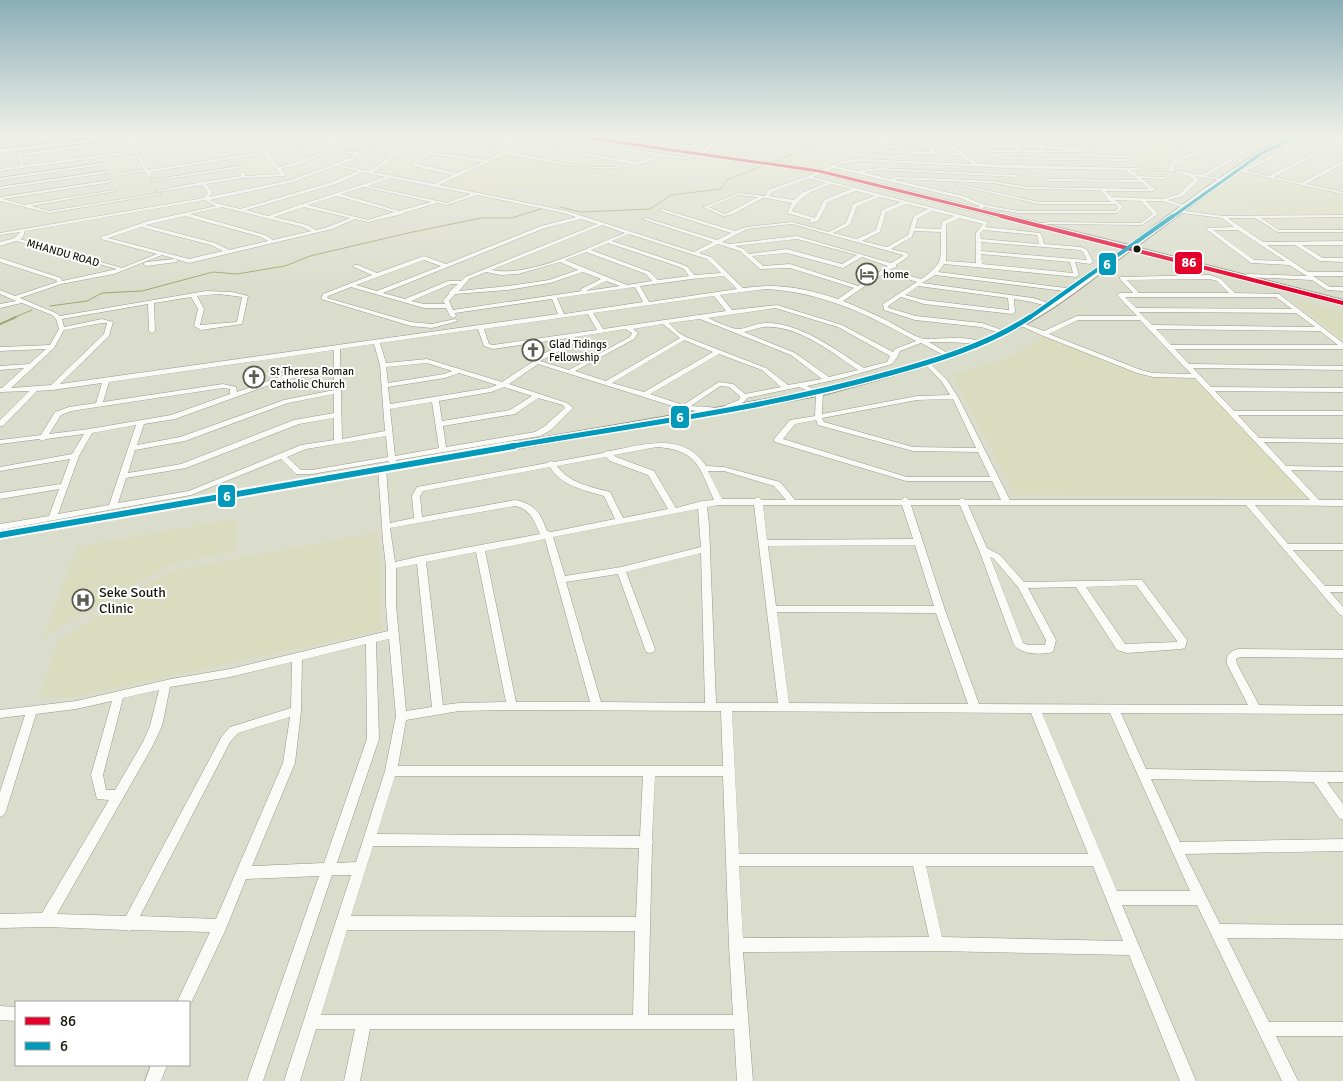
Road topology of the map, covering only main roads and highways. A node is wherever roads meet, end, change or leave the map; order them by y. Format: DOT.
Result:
graph roads {
  1 [pos="882,186"];
  2 [pos="1213,186"];
  3 [pos="1129,247"];
  4 [pos="1343,303"];
  5 [pos="0,535"];
  1 -- 3 [label="main road"];
  2 -- 3 [label="main road"];
  3 -- 4 [label="main road"];
  3 -- 5 [label="main road"];
}
